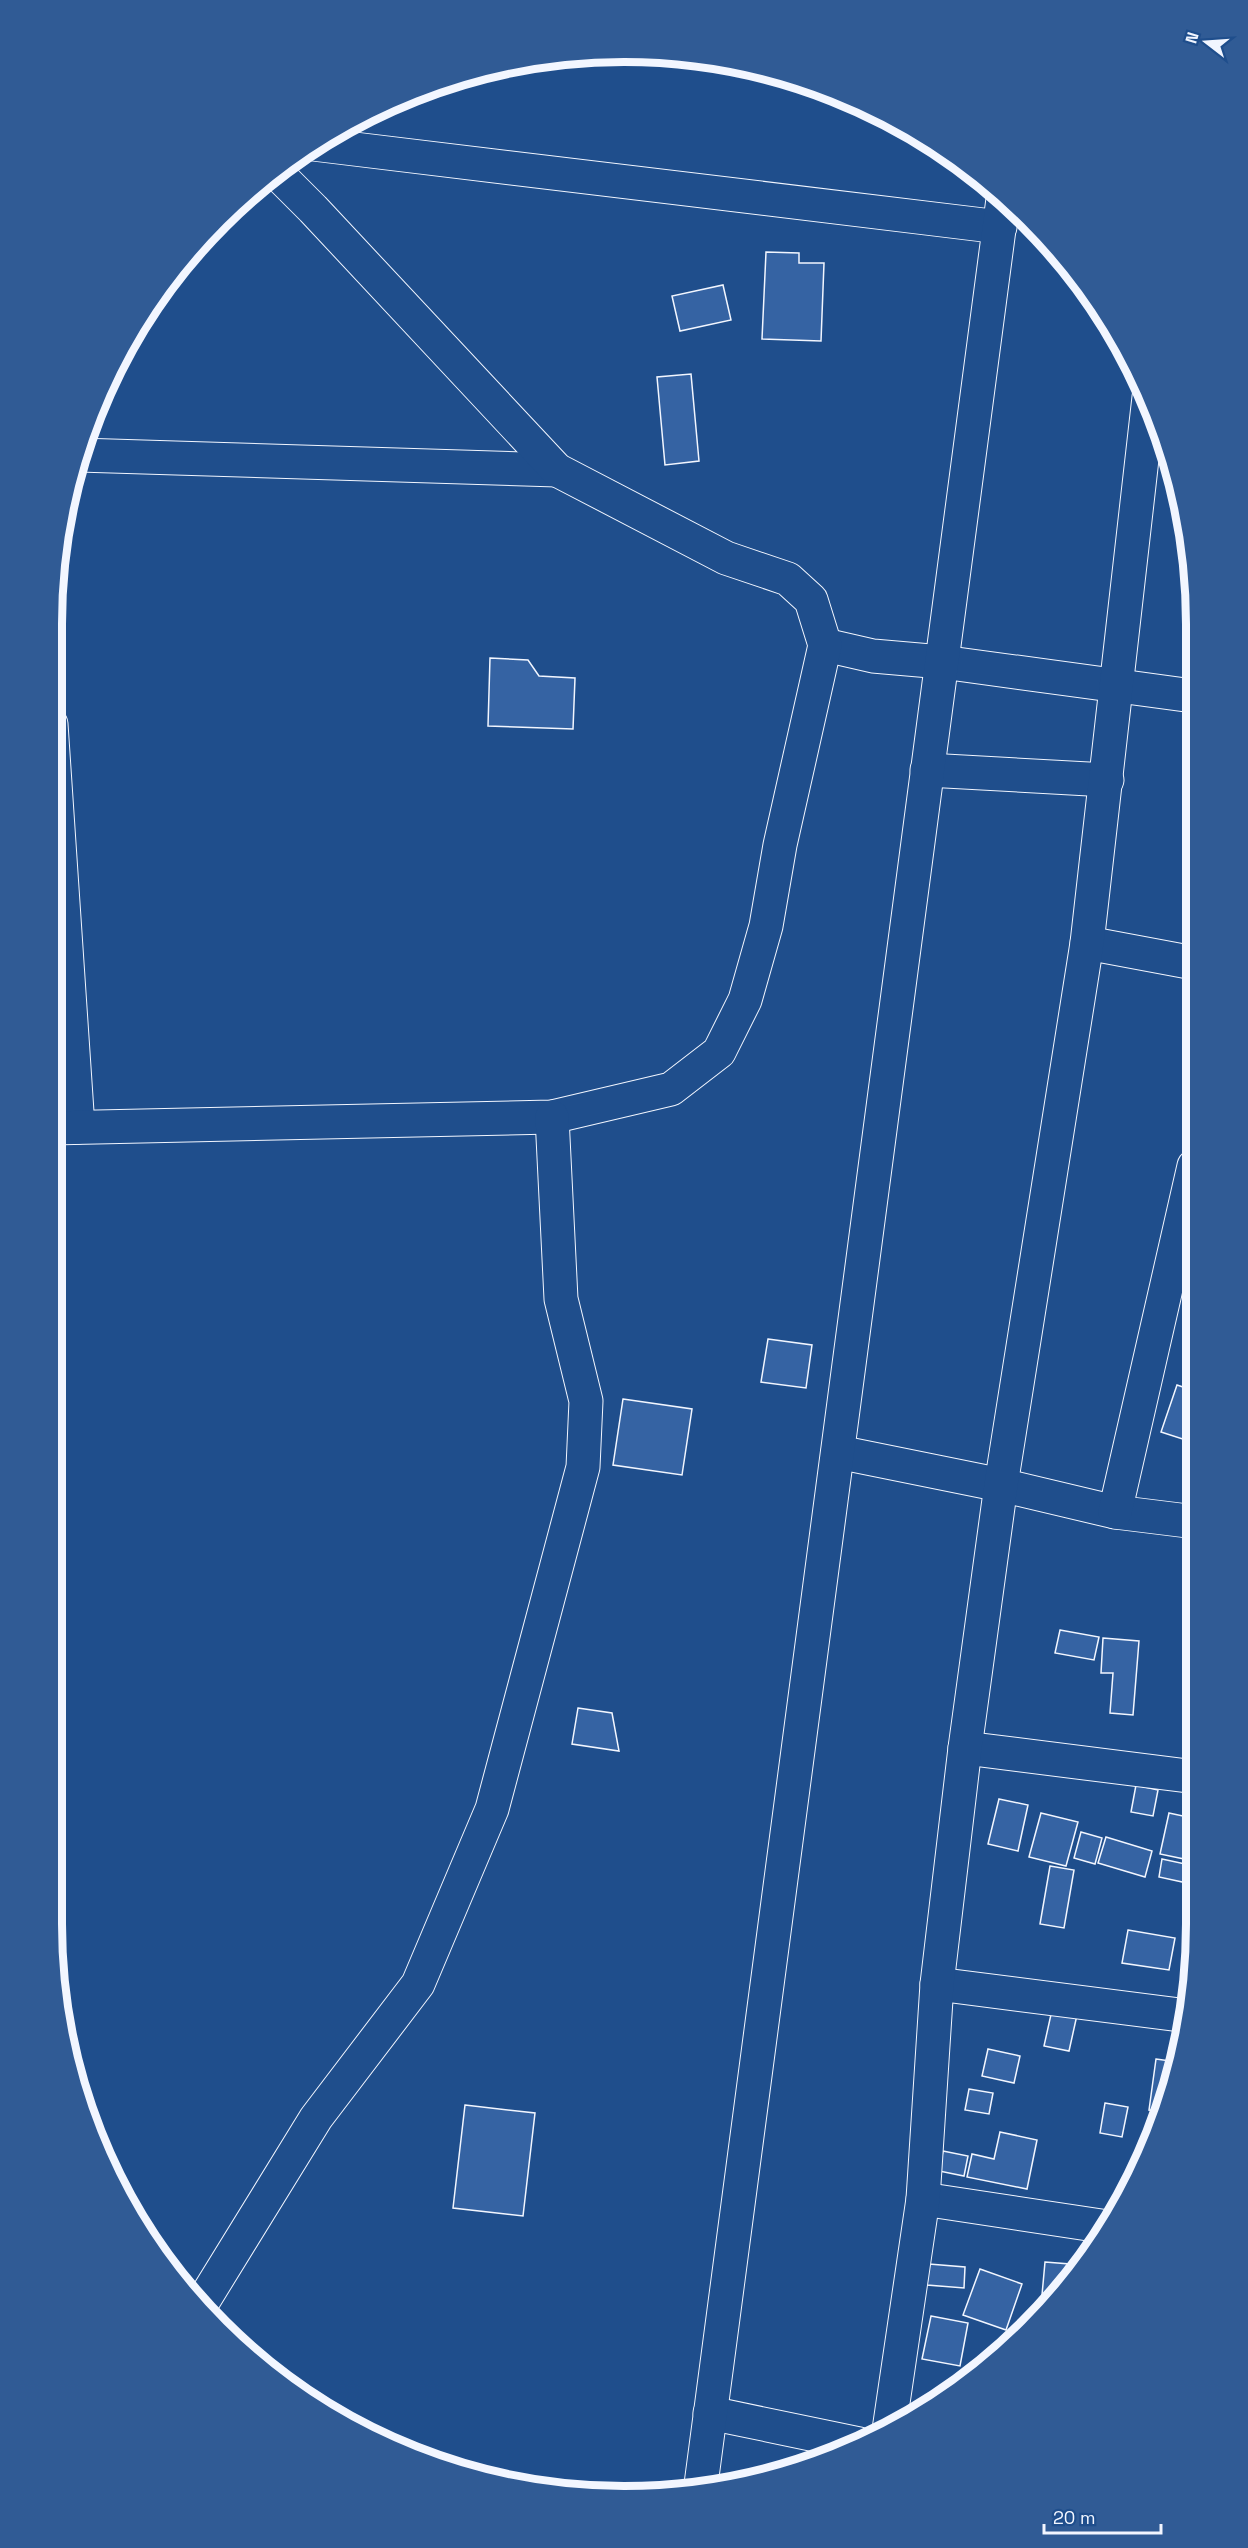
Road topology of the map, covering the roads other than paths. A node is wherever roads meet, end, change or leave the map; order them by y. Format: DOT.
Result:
graph roads {
  1 [pos="329,146"];
  2 [pos="282,178"];
  3 [pos="1001,213"];
  4 [pos="1147,416"];
  5 [pos="87,455"];
  6 [pos="557,470"];
  7 [pos="825,645"];
  8 [pos="942,662"];
  9 [pos="1116,685"];
  10 [pos="1186,695"];
  11 [pos="927,770"];
  12 [pos="1107,780"];
  13 [pos="1087,943"];
  14 [pos="1186,962"];
  15 [pos="62,1066"];
  16 [pos="552,1117"];
  17 [pos="64,1128"];
  18 [pos="1186,1201"];
  19 [pos="838,1452"];
  20 [pos="1001,1485"];
  21 [pos="1115,1512"];
  22 [pos="1186,1521"];
  23 [pos="965,1748"];
  24 [pos="1186,1776"];
  25 [pos="937,1984"];
  26 [pos="1179,2015"];
  27 [pos="923,2199"];
  28 [pos="1099,2226"];
  29 [pos="205,2299"];
  30 [pos="710,2414"];
  31 [pos="891,2419"];
  32 [pos="845,2441"];
  33 [pos="701,2481"];
  1 -- 3 [label="street"];
  2 -- 6 [label="street"];
  3 -- 8 [label="street"];
  4 -- 9 [label="street"];
  5 -- 6 [label="street"];
  6 -- 7 [label="street"];
  7 -- 8 [label="street"];
  7 -- 16 [label="street"];
  8 -- 9 [label="street"];
  8 -- 11 [label="street"];
  9 -- 10 [label="street"];
  9 -- 12 [label="street"];
  11 -- 12 [label="street"];
  11 -- 19 [label="street"];
  12 -- 13 [label="street"];
  13 -- 14 [label="street"];
  13 -- 20 [label="street"];
  15 -- 17 [label="street"];
  16 -- 17 [label="street"];
  16 -- 29 [label="street"];
  18 -- 21 [label="street"];
  19 -- 20 [label="street"];
  19 -- 30 [label="street"];
  20 -- 21 [label="street"];
  20 -- 23 [label="street"];
  21 -- 22 [label="street"];
  23 -- 24 [label="street"];
  23 -- 25 [label="street"];
  25 -- 26 [label="street"];
  25 -- 27 [label="street"];
  27 -- 28 [label="street"];
  27 -- 31 [label="street"];
  30 -- 32 [label="street"];
  30 -- 33 [label="street"];
}
